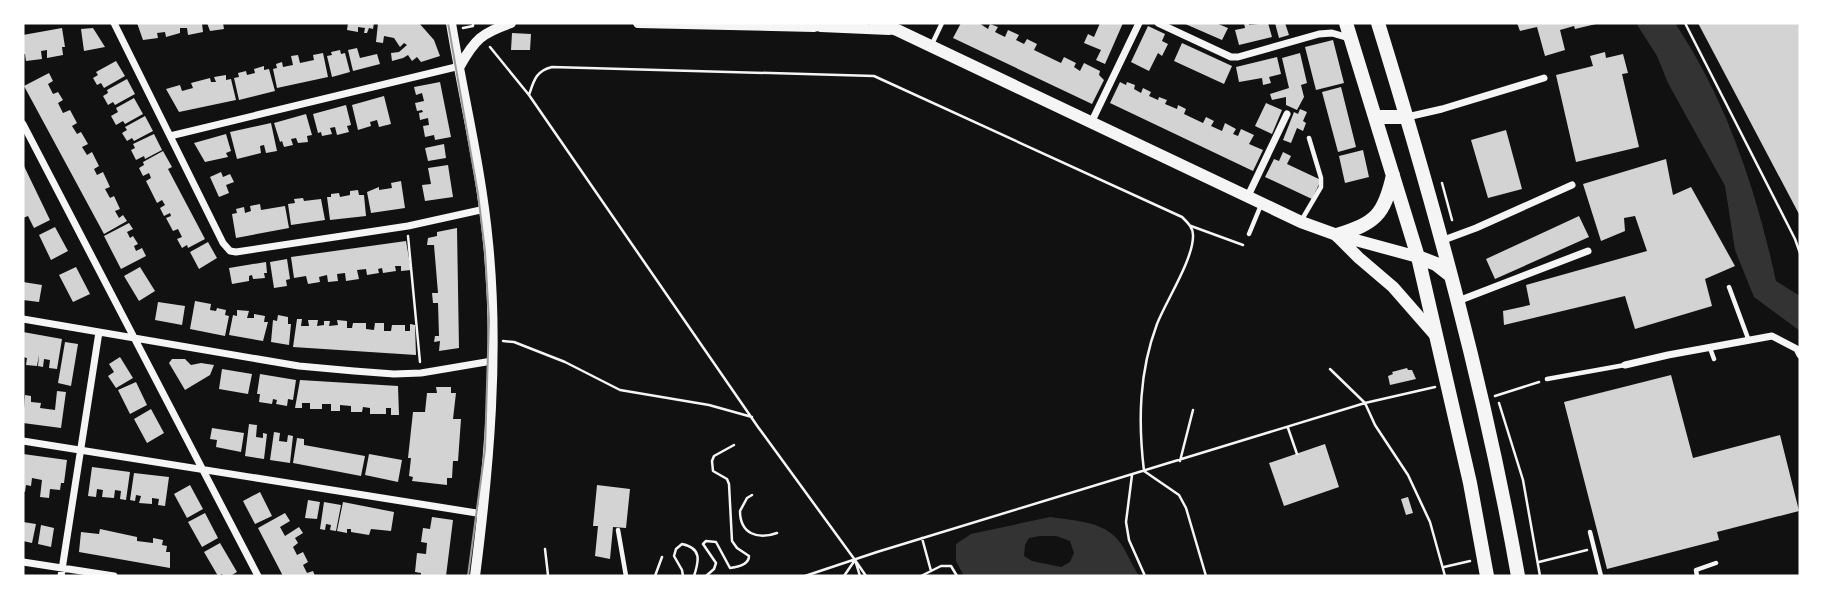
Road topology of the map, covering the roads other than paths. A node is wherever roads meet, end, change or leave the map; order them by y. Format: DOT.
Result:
graph roads {
  1 [pos="114,23"];
  2 [pos="452,23"];
  3 [pos="511,23"];
  4 [pos="638,23"];
  5 [pos="829,23"];
  6 [pos="876,23"];
  7 [pos="942,23"];
  8 [pos="1139,23"];
  9 [pos="1158,23"];
  10 [pos="1346,23"];
  11 [pos="1378,23"];
  12 [pos="893,26"];
  13 [pos="814,27"];
  14 [pos="1351,38"];
  15 [pos="930,47"];
  16 [pos="460,66"];
  17 [pos="1544,78"];
  18 [pos="1287,114"];
  19 [pos="1375,117"];
  20 [pos="1406,117"];
  21 [pos="1091,123"];
  22 [pos="23,124"];
  23 [pos="170,136"];
  24 [pos="1309,138"];
  25 [pos="1393,174"];
  26 [pos="1572,185"];
  27 [pos="1247,198"];
  28 [pos="1261,204"];
  29 [pos="485,209"];
  30 [pos="1301,222"];
  31 [pos="1249,234"];
  32 [pos="1337,235"];
  33 [pos="1441,241"];
  34 [pos="1588,251"];
  35 [pos="1418,257"];
  36 [pos="1450,275"];
  37 [pos="1729,287"];
  38 [pos="1457,302"];
  39 [pos="23,318"];
  40 [pos="99,332"];
  41 [pos="1435,335"];
  42 [pos="133,336"];
  43 [pos="1749,341"];
  44 [pos="1710,348"];
  45 [pos="1800,355"];
  46 [pos="1714,359"];
  47 [pos="492,361"];
  48 [pos="1625,365"];
  49 [pos="1547,379"];
  50 [pos="23,441"];
  51 [pos="81,450"];
  52 [pos="202,470"];
  53 [pos="483,514"];
  54 [pos="618,530"];
  55 [pos="1590,532"];
  56 [pos="23,562"];
  57 [pos="1716,563"];
  58 [pos="62,572"];
  59 [pos="114,576"];
  60 [pos="258,576"];
  61 [pos="475,576"];
  62 [pos="626,576"];
  63 [pos="1487,576"];
  64 [pos="1518,576"];
  65 [pos="1601,576"];
  66 [pos="1697,576"];
  1 -- 23 [label="street"];
  2 -- 16 [label="street"];
  3 -- 16 [label="street"];
  4 -- 13 [label="street"];
  5 -- 13 [label="street"];
  6 -- 12 [label="main road"];
  7 -- 15 [label="lane"];
  8 -- 21 [label="street"];
  9 -- 14 [label="street"];
  10 -- 14 [label="highway"];
  11 -- 20 [label="highway"];
  12 -- 13 [label="street"];
  12 -- 15 [label="main road"];
  14 -- 19 [label="highway"];
  15 -- 21 [label="main road"];
  16 -- 23 [label="street"];
  16 -- 29 [label="street"];
  17 -- 20 [label="street"];
  18 -- 27 [label="street"];
  19 -- 20 [label="highway"];
  19 -- 25 [label="highway"];
  20 -- 33 [label="highway"];
  21 -- 27 [label="main road"];
  22 -- 42 [label="street"];
  23 -- 29 [label="street"];
  24 -- 30 [label="lane"];
  25 -- 32 [label="highway"];
  25 -- 35 [label="highway"];
  26 -- 33 [label="street"];
  27 -- 28 [label="main road"];
  28 -- 30 [label="main road"];
  28 -- 31 [label="lane"];
  29 -- 47 [label="street"];
  30 -- 32 [label="main road"];
  32 -- 35 [label="main road"];
  32 -- 41 [label="main road"];
  33 -- 36 [label="highway"];
  34 -- 38 [label="street"];
  35 -- 36 [label="highway"];
  35 -- 41 [label="highway"];
  36 -- 38 [label="highway"];
  37 -- 43 [label="lane"];
  38 -- 64 [label="highway"];
  39 -- 40 [label="street"];
  40 -- 42 [label="street"];
  40 -- 51 [label="street"];
  41 -- 63 [label="highway"];
  42 -- 47 [label="street"];
  42 -- 52 [label="street"];
  43 -- 44 [label="street"];
  43 -- 45 [label="street"];
  44 -- 46 [label="lane"];
  44 -- 48 [label="street"];
  47 -- 53 [label="street"];
  48 -- 49 [label="lane"];
  50 -- 51 [label="street"];
  51 -- 52 [label="street"];
  51 -- 58 [label="street"];
  52 -- 53 [label="street"];
  52 -- 60 [label="street"];
  53 -- 61 [label="street"];
  54 -- 62 [label="lane"];
  55 -- 65 [label="lane"];
  56 -- 58 [label="street"];
  57 -- 66 [label="lane"];
  58 -- 59 [label="street"];
}
